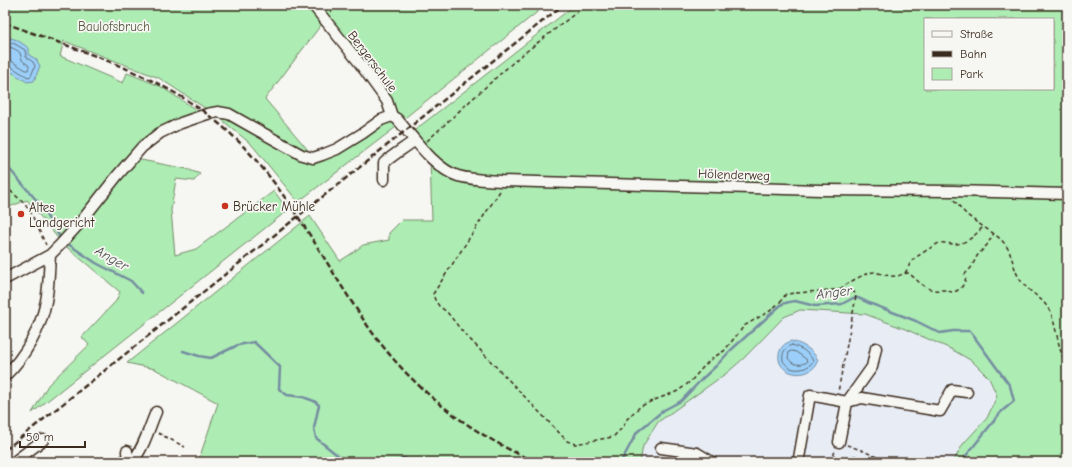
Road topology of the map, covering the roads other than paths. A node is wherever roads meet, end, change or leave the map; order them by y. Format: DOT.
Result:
graph roads {
  1 [pos="313,5"];
  2 [pos="392,116"];
  3 [pos="418,143"];
  4 [pos="384,180"];
  5 [pos="1067,194"];
  6 [pos="50,255"];
  7 [pos="5,279"];
  8 [pos="876,348"];
  9 [pos="5,376"];
  10 [pos="967,392"];
  11 [pos="847,402"];
  12 [pos="156,412"];
  13 [pos="43,440"];
  14 [pos="839,442"];
  15 [pos="661,448"];
  16 [pos="127,451"];
  17 [pos="14,462"];
  18 [pos="128,462"];
  19 [pos="132,462"];
  20 [pos="712,462"];
  21 [pos="799,462"];
  1 -- 2 [label="street, Bergerschule"];
  2 -- 3 [label="street, Hölenderweg"];
  2 -- 6 [label="street"];
  3 -- 4 [label="street"];
  3 -- 5 [label="street, Hölenderweg"];
  6 -- 7 [label="street"];
  6 -- 9 [label="street"];
  8 -- 11 [label="street"];
  10 -- 11 [label="street"];
  11 -- 14 [label="street"];
  11 -- 21 [label="street"];
  12 -- 19 [label="street"];
  13 -- 17 [label="street"];
  15 -- 20 [label="street"];
  16 -- 18 [label="street"];
}
